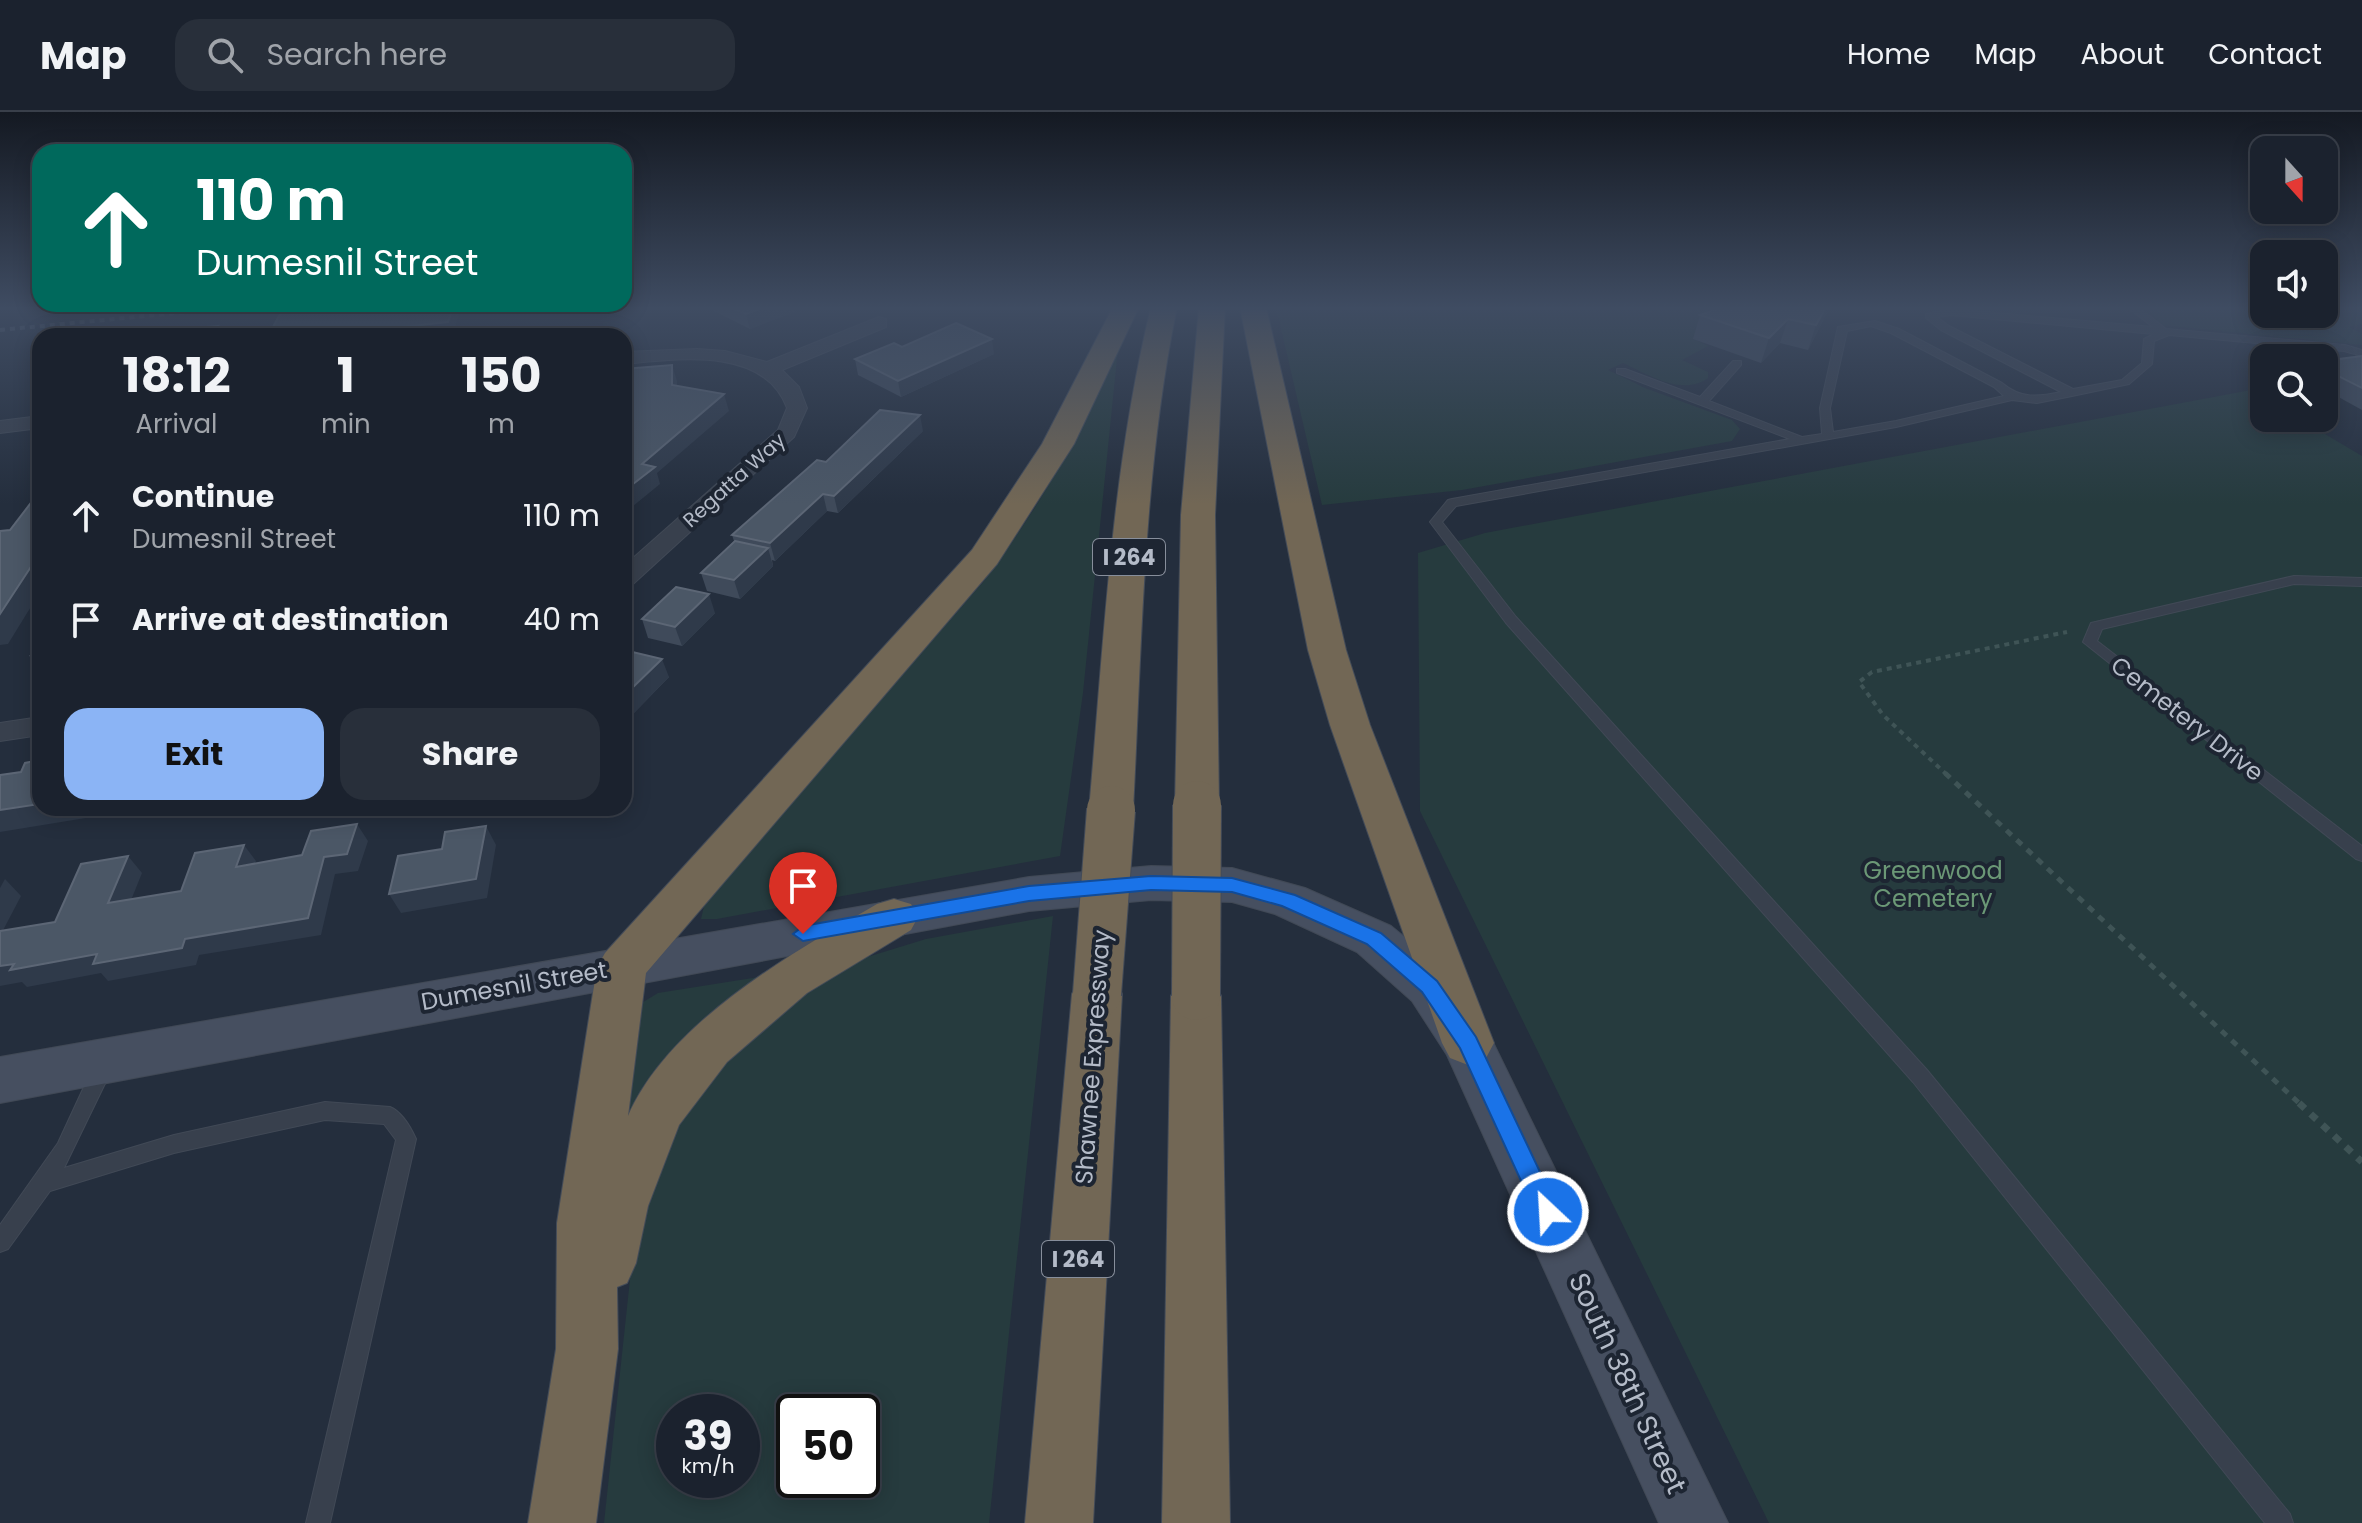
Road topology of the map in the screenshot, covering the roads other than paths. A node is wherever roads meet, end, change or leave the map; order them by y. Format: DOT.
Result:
graph roads {
  1 [pos="776,373"];
  2 [pos="1093,373"];
  3 [pos="1149,373"];
  4 [pos="1208,373"];
  5 [pos="1267,373"];
  6 [pos="1626,373"];
  7 [pos="1728,373"];
  8 [pos="1833,373"];
  9 [pos="1975,373"];
  10 [pos="2033,373"];
  11 [pos="2136,373"];
  12 [pos="2072,393"];
  13 [pos="2012,397"];
  14 [pos="1702,402"];
  15 [pos="31,423"];
  16 [pos="0,427"];
  17 [pos="1828,434"];
  18 [pos="1799,439"];
  19 [pos="0,451"];
  20 [pos="632,572"];
  21 [pos="2362,582"];
  22 [pos="32,727"];
  23 [pos="0,732"];
  24 [pos="2362,855"];
  25 [pos="1029,894"];
  26 [pos="894,917"];
  27 [pos="622,967"];
  28 [pos="1468,1043"];
  29 [pos="106,1060"];
  30 [pos="0,1080"];
  31 [pos="43,1184"];
  32 [pos="0,1242"];
  33 [pos="587,1349"];
  34 [pos="318,1523"];
  35 [pos="562,1523"];
  36 [pos="1059,1523"];
  37 [pos="1196,1523"];
  38 [pos="1694,1523"];
  39 [pos="2281,1523"];
  1 -- 20 [label="street, Regatta Way"];
  2 -- 27 [label="highway"];
  3 -- 36 [label="highway, Shawnee Expressway / I 264, bridge"];
  4 -- 37 [label="highway, I 264, bridge"];
  5 -- 28 [label="highway"];
  6 -- 14 [label="lane"];
  7 -- 14 [label="lane"];
  8 -- 17 [label="lane"];
  9 -- 13 [label="lane"];
  10 -- 12 [label="lane"];
  11 -- 12 [label="lane"];
  12 -- 13 [label="lane"];
  13 -- 17 [label="lane"];
  14 -- 18 [label="lane"];
  15 -- 16 [label="street"];
  15 -- 19 [label="street"];
  17 -- 18 [label="lane"];
  18 -- 39 [label="lane"];
  21 -- 24 [label="lane, Cemetery Drive"];
  22 -- 23 [label="street"];
  25 -- 26 [label="main road, Dumesnil Street"];
  25 -- 28 [label="main road, South 38th Street"];
  26 -- 27 [label="main road, Dumesnil Street"];
  26 -- 33 [label="highway"];
  27 -- 29 [label="main road, Dumesnil Street"];
  27 -- 33 [label="highway"];
  28 -- 38 [label="main road, South 38th Street"];
  29 -- 30 [label="main road, Dumesnil Street"];
  29 -- 31 [label="lane"];
  31 -- 32 [label="lane"];
  31 -- 34 [label="lane"];
  33 -- 35 [label="highway"];
}
